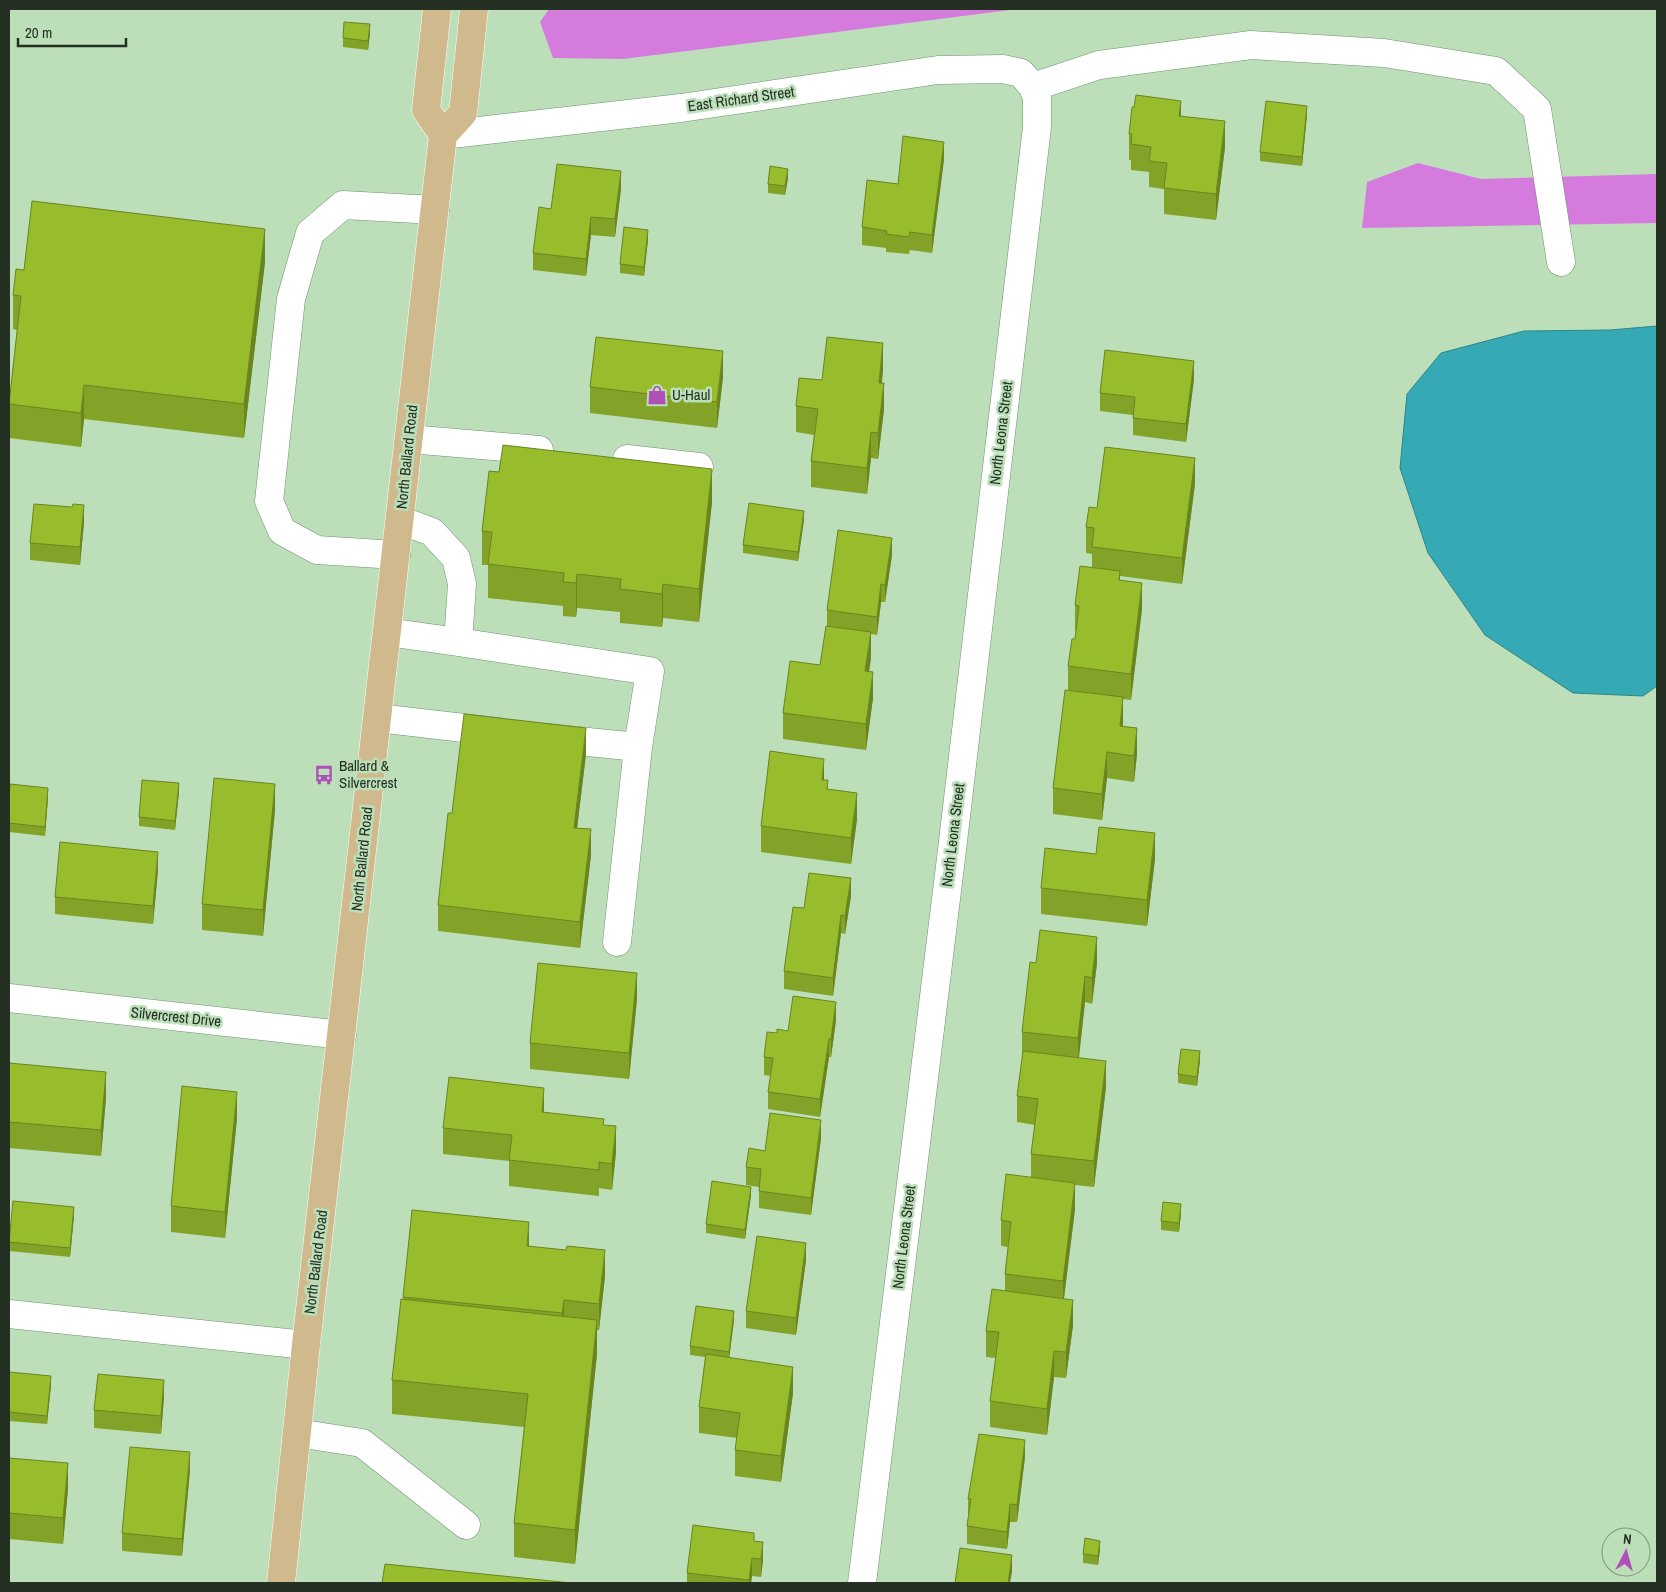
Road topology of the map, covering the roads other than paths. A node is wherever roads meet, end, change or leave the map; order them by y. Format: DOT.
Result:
graph roads {
  1 [pos="437,9"];
  2 [pos="474,9"];
  3 [pos="1033,87"];
  4 [pos="443,135"];
  5 [pos="435,210"];
  6 [pos="1560,262"];
  7 [pos="409,439"];
  8 [pos="560,452"];
  9 [pos="600,456"];
  10 [pos="699,467"];
  11 [pos="400,520"];
  12 [pos="396,555"];
  13 [pos="387,632"];
  14 [pos="458,642"];
  15 [pos="378,718"];
  16 [pos="638,747"];
  17 [pos="617,942"];
  18 [pos="9,998"];
  19 [pos="342,1035"];
  20 [pos="9,1314"];
  21 [pos="306,1345"];
  22 [pos="297,1433"];
  23 [pos="466,1525"];
  24 [pos="281,1583"];
  25 [pos="862,1583"];
  1 -- 4 [label="main road"];
  2 -- 4 [label="main road"];
  3 -- 4 [label="street, East Richard Street"];
  3 -- 6 [label="street"];
  3 -- 25 [label="street, North Leona Street"];
  4 -- 5 [label="main road, North Ballard Road"];
  5 -- 7 [label="main road, North Ballard Road"];
  5 -- 12 [label="street"];
  7 -- 8 [label="street"];
  7 -- 11 [label="main road, North Ballard Road"];
  9 -- 10 [label="street"];
  11 -- 12 [label="main road, North Ballard Road"];
  11 -- 14 [label="street"];
  12 -- 13 [label="main road, North Ballard Road"];
  13 -- 14 [label="street"];
  13 -- 15 [label="main road, North Ballard Road"];
  14 -- 16 [label="street"];
  15 -- 16 [label="street"];
  15 -- 19 [label="main road, North Ballard Road"];
  16 -- 17 [label="street"];
  18 -- 19 [label="street, Silvercrest Drive"];
  19 -- 21 [label="main road, North Ballard Road"];
  20 -- 21 [label="street"];
  21 -- 22 [label="main road, North Ballard Road"];
  22 -- 23 [label="street"];
  22 -- 24 [label="main road, North Ballard Road"];
}
